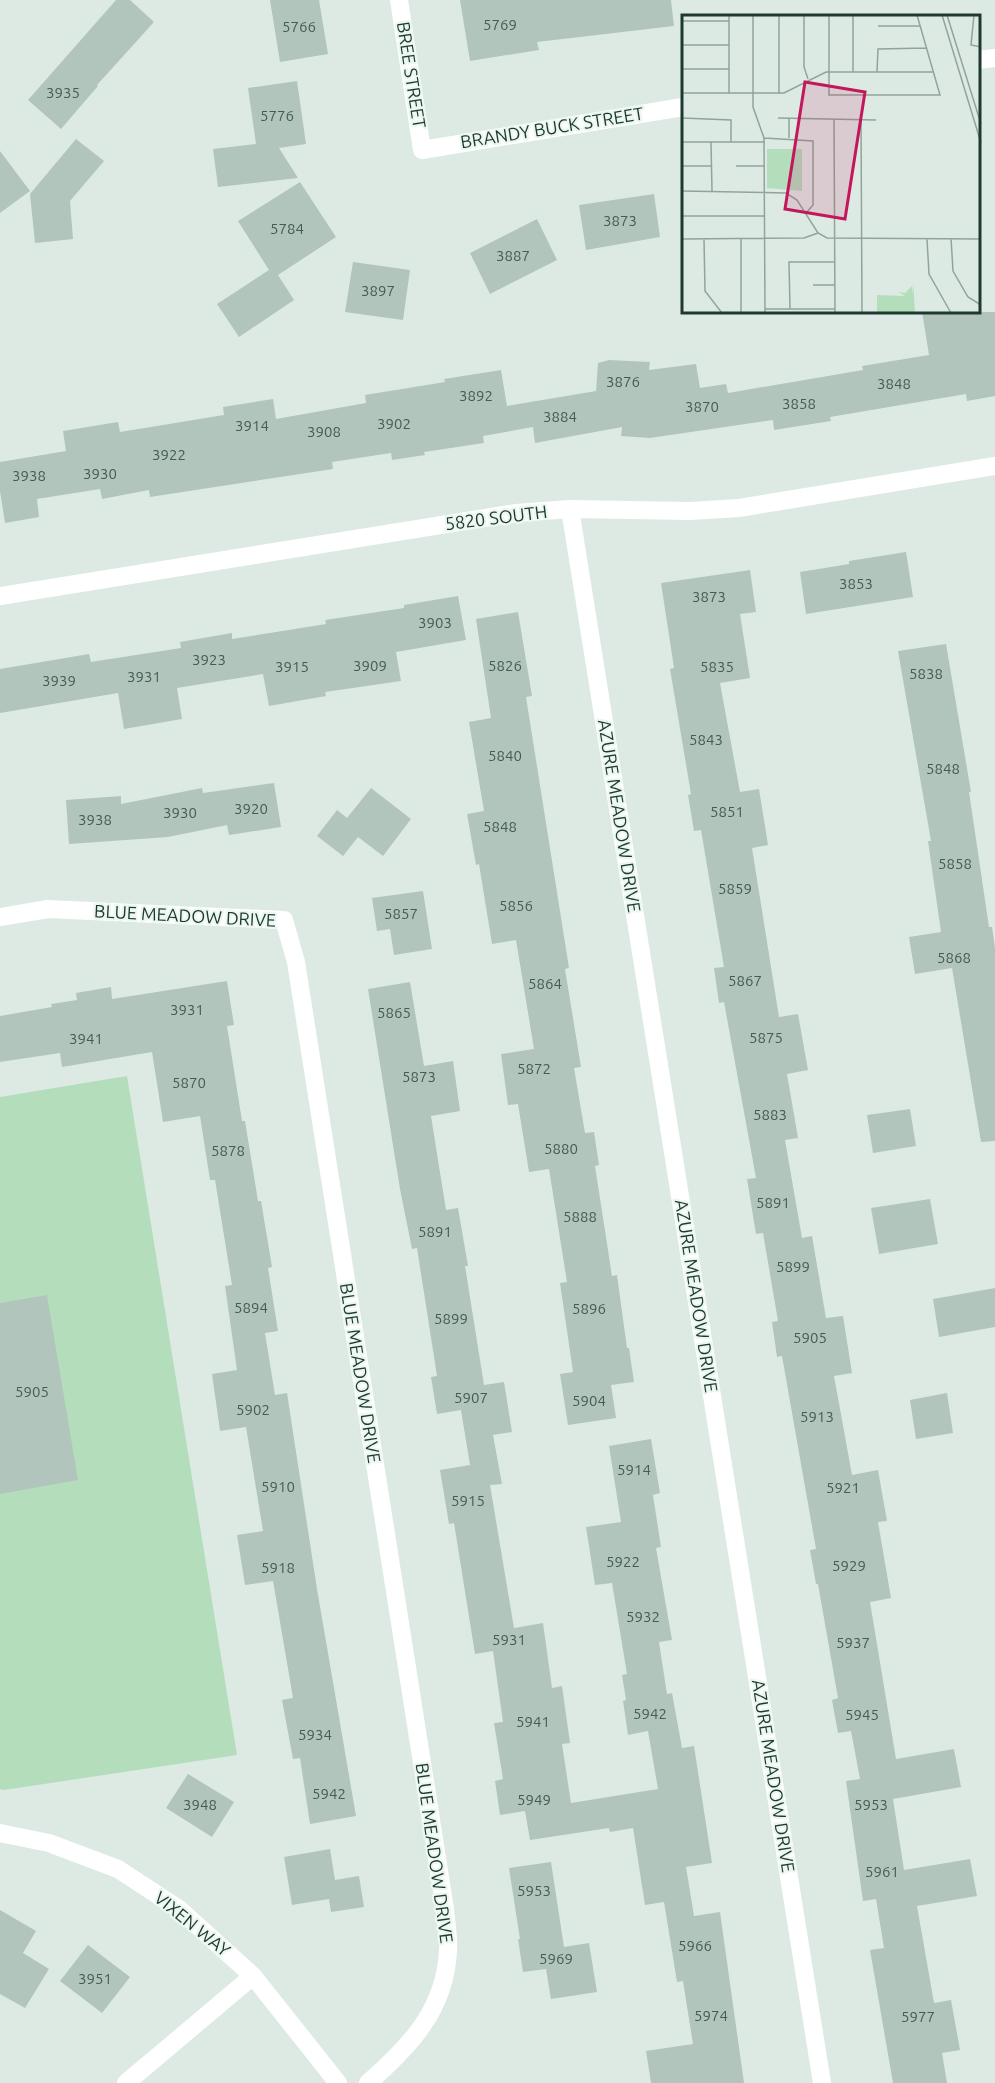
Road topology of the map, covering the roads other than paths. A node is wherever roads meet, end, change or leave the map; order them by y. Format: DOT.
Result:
graph roads {
  1 [pos="399,0"];
  2 [pos="995,58"];
  3 [pos="980,60"];
  4 [pos="682,107"];
  5 [pos="422,150"];
  6 [pos="995,466"];
  7 [pos="570,510"];
  8 [pos="0,596"];
  9 [pos="0,916"];
  10 [pos="0,1833"];
  11 [pos="253,1976"];
  12 [pos="126,2083"];
  13 [pos="338,2083"];
  14 [pos="368,2083"];
  15 [pos="822,2083"];
  1 -- 5 [label="street, BREE STREET"];
  2 -- 3 [label="street"];
  4 -- 5 [label="street, BRANDY BUCK STREET"];
  6 -- 7 [label="street, 5820 SOUTH"];
  7 -- 8 [label="street, 5820 SOUTH"];
  7 -- 15 [label="street, AZURE MEADOW DRIVE"];
  9 -- 14 [label="street, BLUE MEADOW DRIVE"];
  10 -- 11 [label="street, VIXEN WAY"];
  11 -- 12 [label="street"];
  11 -- 13 [label="street, VIXEN WAY"];
}
